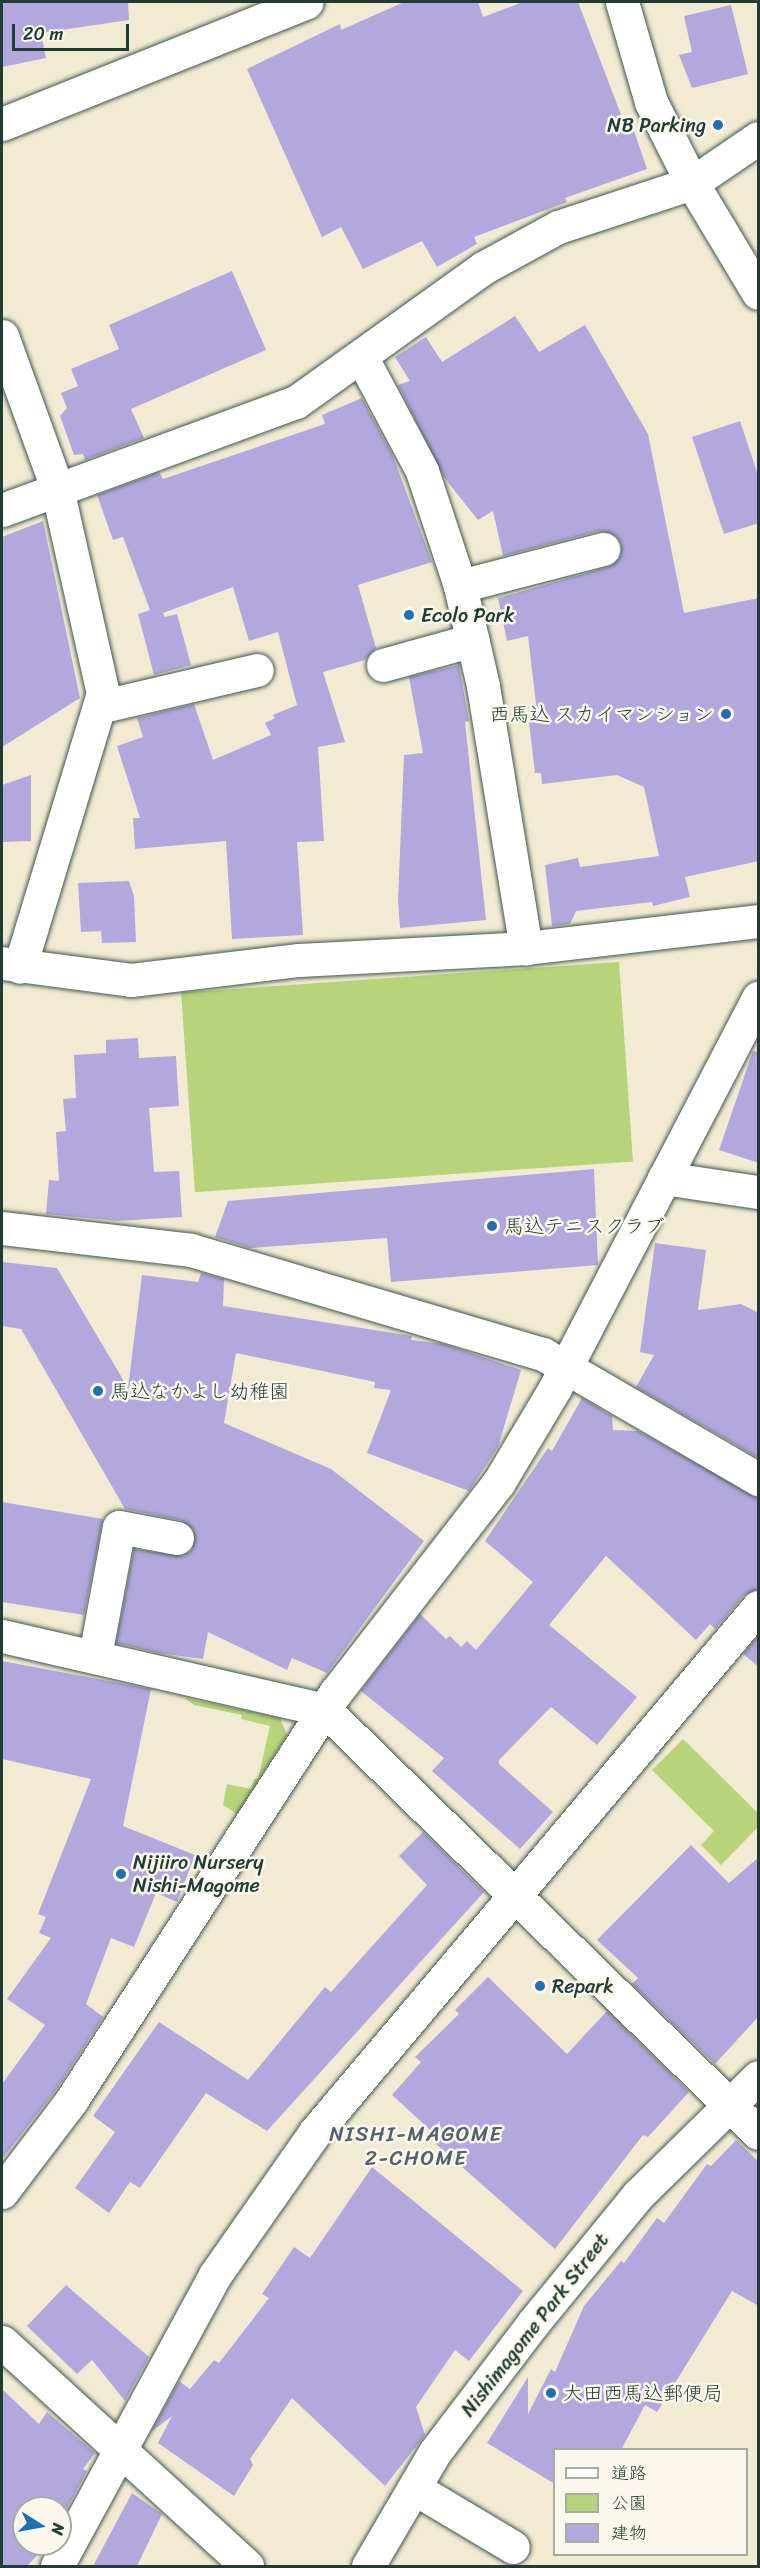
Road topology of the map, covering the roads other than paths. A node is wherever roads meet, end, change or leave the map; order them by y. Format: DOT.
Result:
graph roads {
  1 [pos="307,2"];
  2 [pos="622,2"];
  3 [pos="2,124"];
  4 [pos="759,138"];
  5 [pos="692,183"];
  6 [pos="759,293"];
  7 [pos="2,336"];
  8 [pos="362,358"];
  9 [pos="57,488"];
  10 [pos="2,510"];
  11 [pos="603,549"];
  12 [pos="460,586"];
  13 [pos="473,640"];
  14 [pos="383,665"];
  15 [pos="257,670"];
  16 [pos="99,707"];
  17 [pos="759,921"];
  18 [pos="526,948"];
  19 [pos="11,965"];
  20 [pos="759,998"];
  21 [pos="664,1178"];
  22 [pos="759,1192"];
  23 [pos="2,1228"];
  24 [pos="567,1366"];
  25 [pos="759,1479"];
  26 [pos="177,1538"];
  27 [pos="759,1607"];
  28 [pos="2,1636"];
  29 [pos="95,1656"];
  30 [pos="325,1710"];
  31 [pos="515,1893"];
  32 [pos="759,2078"];
  33 [pos="730,2104"];
  34 [pos="759,2133"];
  35 [pos="2,2192"];
  36 [pos="2,2343"];
  37 [pos="121,2449"];
  38 [pos="414,2487"];
  39 [pos="513,2547"];
  40 [pos="57,2566"];
  41 [pos="247,2566"];
  42 [pos="368,2566"];
  1 -- 3 [label="street"];
  2 -- 5 [label="street"];
  4 -- 5 [label="street"];
  5 -- 6 [label="street"];
  5 -- 8 [label="street"];
  7 -- 9 [label="street"];
  8 -- 9 [label="street"];
  8 -- 12 [label="street"];
  9 -- 10 [label="street"];
  9 -- 16 [label="street"];
  11 -- 12 [label="street"];
  12 -- 13 [label="street"];
  13 -- 14 [label="street"];
  13 -- 18 [label="street"];
  15 -- 16 [label="street"];
  16 -- 19 [label="street"];
  17 -- 18 [label="street"];
  18 -- 19 [label="street"];
  20 -- 21 [label="street"];
  21 -- 22 [label="street"];
  21 -- 24 [label="street"];
  23 -- 24 [label="street"];
  24 -- 25 [label="street"];
  24 -- 30 [label="street"];
  26 -- 29 [label="street"];
  27 -- 31 [label="street"];
  28 -- 29 [label="street"];
  29 -- 30 [label="street"];
  30 -- 31 [label="street"];
  30 -- 35 [label="street"];
  31 -- 33 [label="street"];
  31 -- 37 [label="street"];
  32 -- 33 [label="street, Nishimagome Park Street"];
  33 -- 34 [label="street"];
  33 -- 38 [label="street, Nishimagome Park Street"];
  36 -- 37 [label="street"];
  37 -- 40 [label="street"];
  37 -- 41 [label="street"];
  38 -- 39 [label="street"];
  38 -- 42 [label="street, Nishimagome Park Street"];
}
